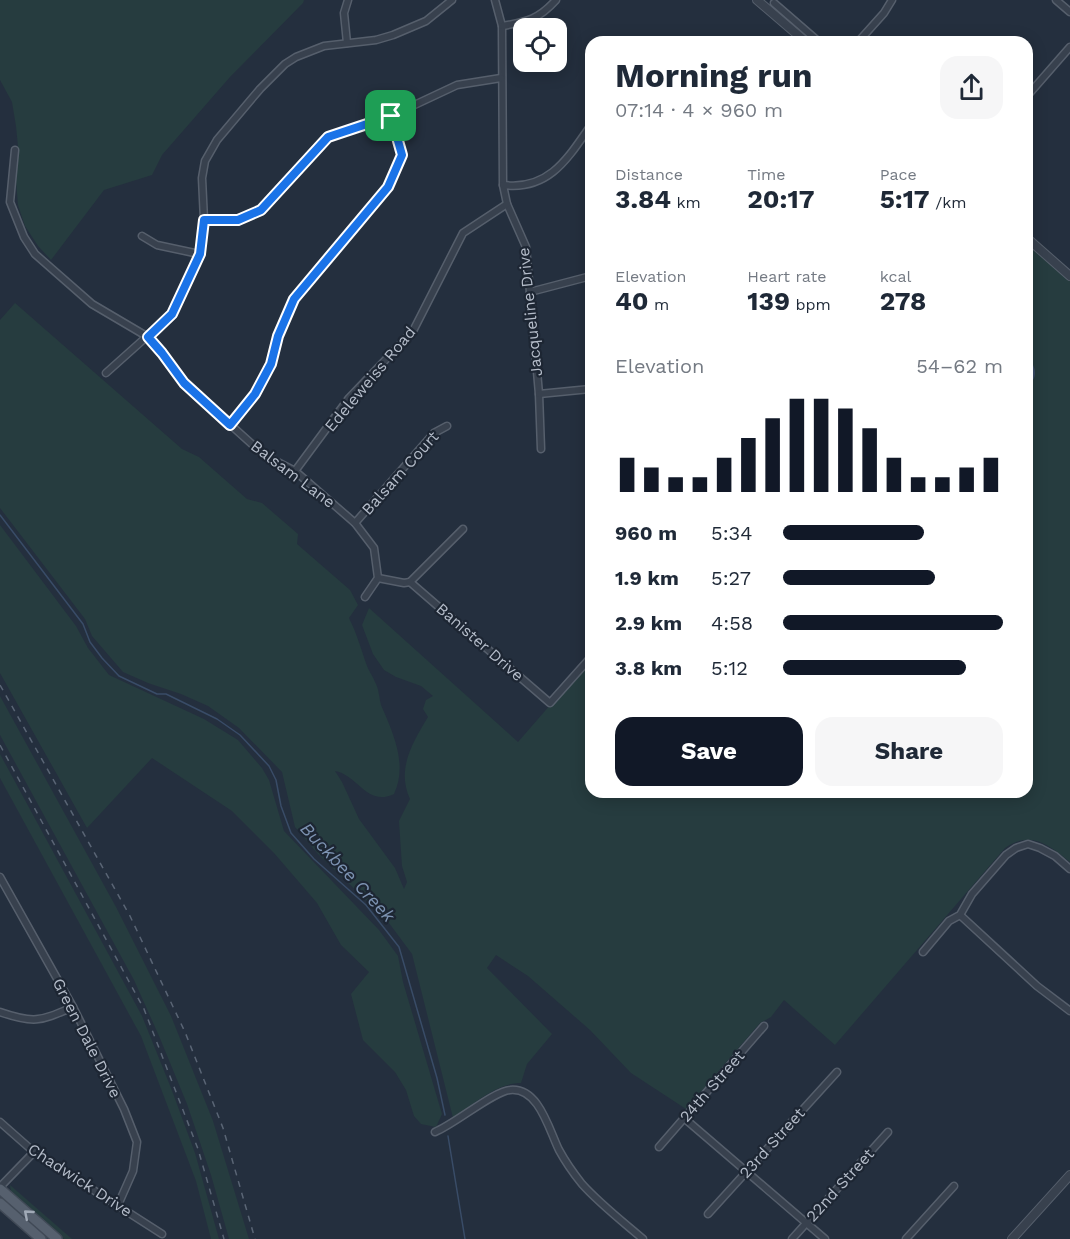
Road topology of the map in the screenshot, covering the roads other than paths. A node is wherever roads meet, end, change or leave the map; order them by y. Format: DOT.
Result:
graph roads {
  1 [pos="348,0"];
  2 [pos="452,0"];
  3 [pos="495,0"];
  4 [pos="556,0"];
  5 [pos="757,0"];
  6 [pos="892,0"];
  7 [pos="1056,0"];
  8 [pos="774,3"];
  9 [pos="1070,12"];
  10 [pos="502,26"];
  11 [pos="799,36"];
  12 [pos="812,36"];
  13 [pos="863,36"];
  14 [pos="347,43"];
  15 [pos="1070,47"];
  16 [pos="501,78"];
  17 [pos="1033,89"];
  18 [pos="391,116"];
  19 [pos="585,133"];
  20 [pos="15,150"];
  21 [pos="503,185"];
  22 [pos="507,204"];
  23 [pos="204,220"];
  24 [pos="142,236"];
  25 [pos="1033,243"];
  26 [pos="200,254"];
  27 [pos="1070,276"];
  28 [pos="585,278"];
  29 [pos="530,292"];
  30 [pos="148,337"];
  31 [pos="106,373"];
  32 [pos="585,389"];
  33 [pos="539,394"];
  34 [pos="230,425"];
  35 [pos="447,426"];
  36 [pos="541,449"];
  37 [pos="295,471"];
  38 [pos="355,522"];
  39 [pos="463,529"];
  40 [pos="378,578"];
  41 [pos="410,582"];
  42 [pos="365,597"];
  43 [pos="585,664"];
  44 [pos="1070,869"];
  45 [pos="0,877"];
  46 [pos="960,915"];
  47 [pos="923,952"];
  48 [pos="73,1007"];
  49 [pos="1070,1011"];
  50 [pos="0,1012"];
  51 [pos="764,1026"];
  52 [pos="837,1072"];
  53 [pos="684,1118"];
  54 [pos="0,1122"];
  55 [pos="435,1132"];
  56 [pos="888,1132"];
  57 [pos="659,1147"];
  58 [pos="34,1152"];
  59 [pos="746,1172"];
  60 [pos="1070,1174"];
  61 [pos="954,1186"];
  62 [pos="0,1188"];
  63 [pos="0,1203"];
  64 [pos="118,1205"];
  65 [pos="708,1214"];
  66 [pos="807,1223"];
  67 [pos="162,1233"];
  68 [pos="41,1239"];
  69 [pos="57,1239"];
  70 [pos="643,1239"];
  71 [pos="792,1239"];
  72 [pos="825,1239"];
  73 [pos="906,1239"];
  74 [pos="1012,1239"];
  1 -- 14 [label="street"];
  2 -- 14 [label="street"];
  3 -- 10 [label="street, Jacqueline Drive"];
  4 -- 10 [label="street"];
  5 -- 11 [label="street"];
  6 -- 13 [label="street"];
  7 -- 9 [label="street"];
  8 -- 12 [label="street"];
  10 -- 16 [label="street, Jacqueline Drive"];
  14 -- 23 [label="street"];
  15 -- 17 [label="street"];
  16 -- 18 [label="street"];
  16 -- 21 [label="street, Jacqueline Drive"];
  18 -- 23 [label="street"];
  18 -- 34 [label="street"];
  19 -- 21 [label="street"];
  20 -- 30 [label="street, Balsam Lane"];
  21 -- 22 [label="street, Jacqueline Drive"];
  22 -- 29 [label="street, Jacqueline Drive"];
  22 -- 37 [label="street, Edeleweiss Road"];
  23 -- 26 [label="street"];
  24 -- 26 [label="street"];
  25 -- 27 [label="street"];
  26 -- 30 [label="street"];
  28 -- 29 [label="street"];
  29 -- 33 [label="street, Jacqueline Drive"];
  30 -- 31 [label="street"];
  30 -- 34 [label="street, Balsam Lane"];
  32 -- 33 [label="street"];
  33 -- 36 [label="street, Jacqueline Drive"];
  34 -- 37 [label="street, Balsam Lane"];
  35 -- 38 [label="street, Balsam Court"];
  37 -- 38 [label="street, Balsam Lane"];
  38 -- 40 [label="street, Balsam Lane"];
  39 -- 41 [label="street"];
  40 -- 41 [label="street"];
  40 -- 42 [label="street"];
  41 -- 43 [label="street, Banister Drive"];
  44 -- 46 [label="street"];
  45 -- 48 [label="street, Green Dale Drive"];
  46 -- 47 [label="street"];
  46 -- 49 [label="street"];
  48 -- 50 [label="street"];
  48 -- 64 [label="street, Green Dale Drive"];
  51 -- 53 [label="street, 24th Street"];
  52 -- 59 [label="street, 23rd Street"];
  53 -- 57 [label="street, 24th Street"];
  53 -- 59 [label="street"];
  54 -- 58 [label="street, Chadwick Drive"];
  55 -- 70 [label="street"];
  56 -- 66 [label="street, 22nd Street"];
  58 -- 62 [label="street"];
  58 -- 64 [label="street, Chadwick Drive"];
  59 -- 65 [label="street, 23rd Street"];
  59 -- 66 [label="street"];
  60 -- 74 [label="street"];
  61 -- 73 [label="street"];
  69 -- 62 [label="main road, one-way"];
  63 -- 68 [label="main road"];
  64 -- 67 [label="street, Chadwick Drive"];
  66 -- 71 [label="street, 22nd Street"];
  66 -- 72 [label="street"];
}
